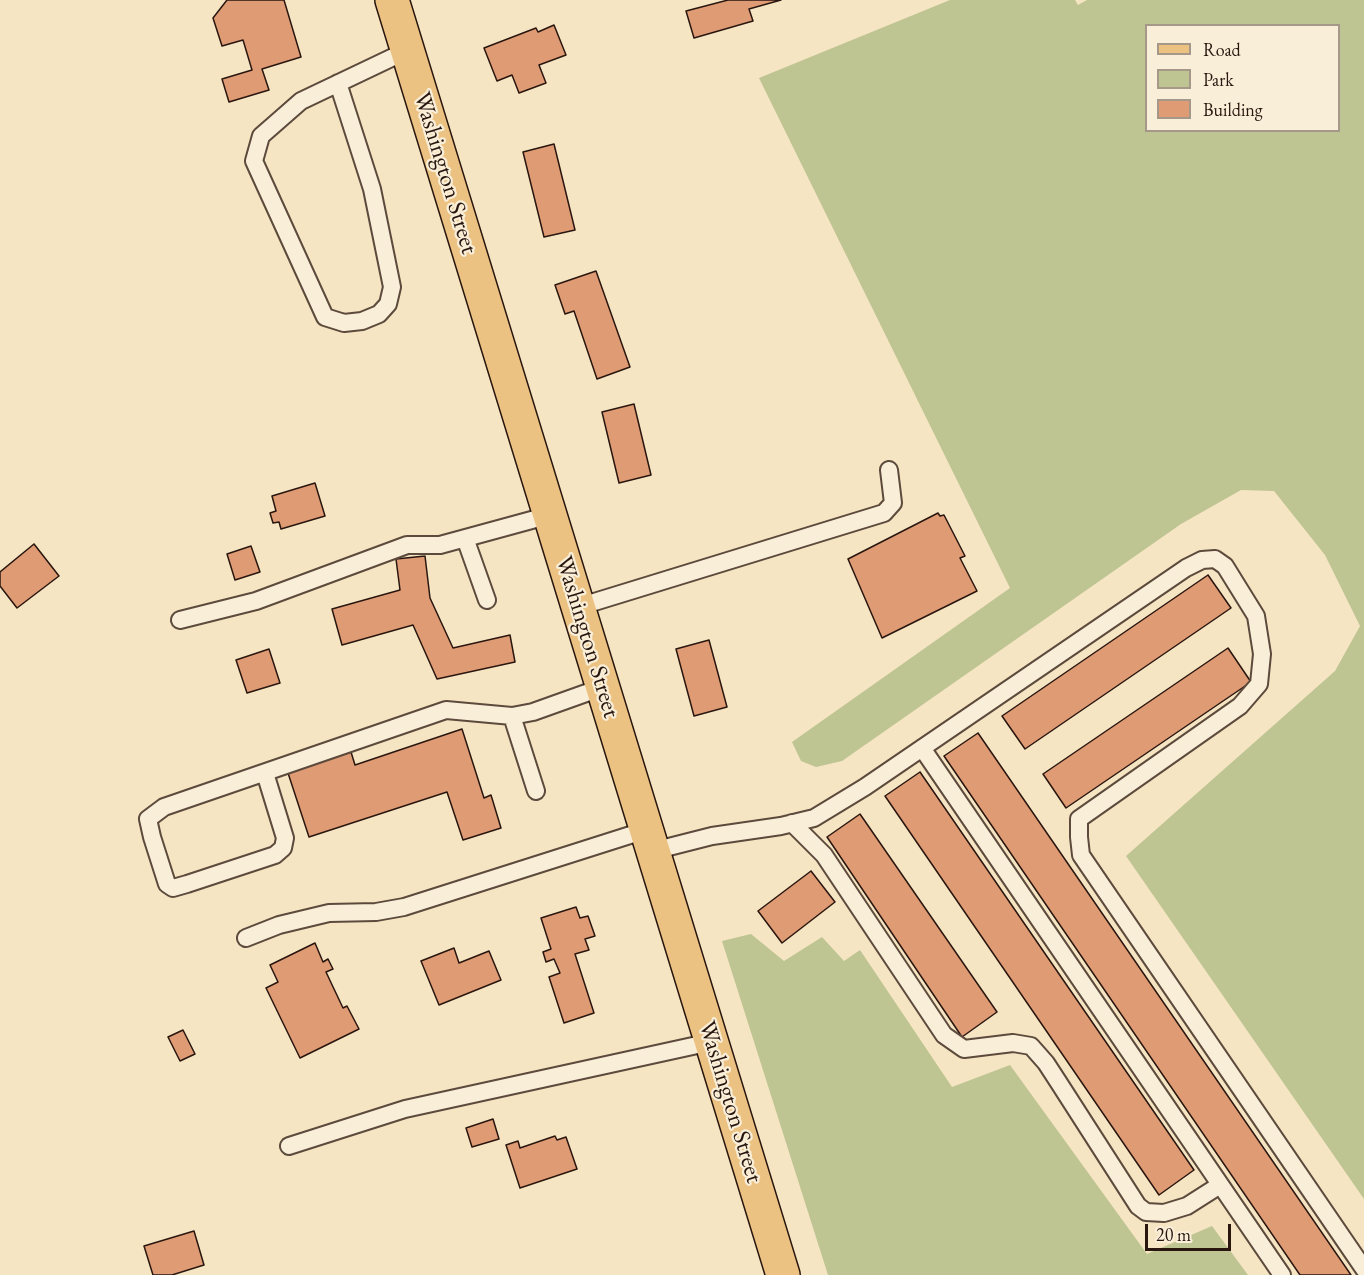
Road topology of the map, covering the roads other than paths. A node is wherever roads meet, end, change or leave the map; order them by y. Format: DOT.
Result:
graph roads {
  1 [pos="392,0"];
  2 [pos="408,50"];
  3 [pos="338,83"];
  4 [pos="889,470"];
  5 [pos="550,515"];
  6 [pos="465,538"];
  7 [pos="487,600"];
  8 [pos="578,607"];
  9 [pos="180,620"];
  10 [pos="603,687"];
  11 [pos="512,716"];
  12 [pos="922,748"];
  13 [pos="265,773"];
  14 [pos="536,791"];
  15 [pos="792,823"];
  16 [pos="650,840"];
  17 [pos="246,938"];
  18 [pos="711,1042"];
  19 [pos="290,1146"];
  20 [pos="1220,1185"];
  21 [pos="1364,1269"];
  22 [pos="783,1275"];
  23 [pos="1282,1275"];
  1 -- 2 [label="main road, Washington Street"];
  2 -- 3 [label="lane"];
  2 -- 5 [label="main road, Washington Street"];
  3 -- 3 [label="lane"];
  4 -- 8 [label="lane"];
  5 -- 6 [label="lane"];
  5 -- 8 [label="main road, Washington Street"];
  6 -- 7 [label="lane"];
  6 -- 9 [label="lane"];
  8 -- 10 [label="main road, Washington Street"];
  10 -- 11 [label="lane"];
  10 -- 16 [label="main road, Washington Street"];
  11 -- 13 [label="lane"];
  11 -- 14 [label="lane"];
  12 -- 15 [label="lane"];
  12 -- 20 [label="lane"];
  12 -- 21 [label="lane"];
  13 -- 13 [label="lane"];
  15 -- 16 [label="lane"];
  15 -- 20 [label="lane"];
  16 -- 17 [label="lane"];
  16 -- 18 [label="main road, Washington Street"];
  18 -- 19 [label="lane"];
  18 -- 22 [label="main road, Washington Street"];
  20 -- 23 [label="lane"];
}
